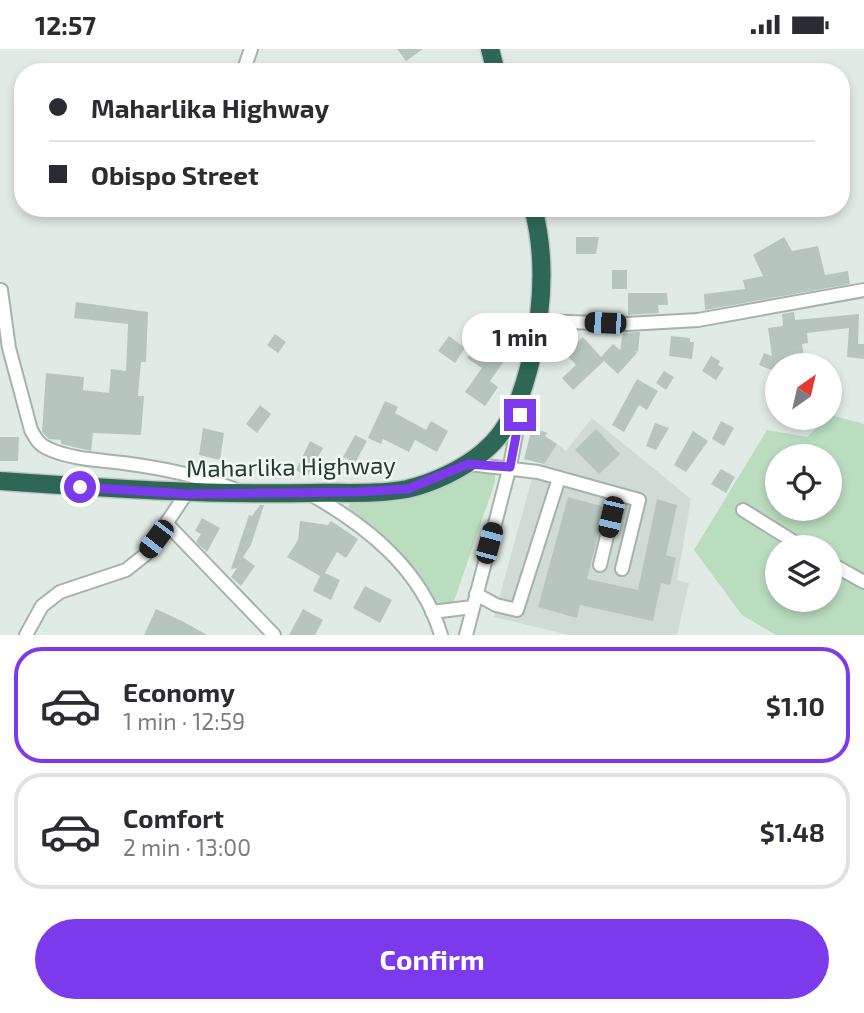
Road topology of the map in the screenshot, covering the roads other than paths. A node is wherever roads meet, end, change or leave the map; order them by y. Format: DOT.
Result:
graph roads {
  1 [pos="535,217"];
  2 [pos="1,290"];
  3 [pos="864,290"];
  4 [pos="540,321"];
  5 [pos="524,389"];
  6 [pos="468,464"];
  7 [pos="510,467"];
  8 [pos="559,478"];
  9 [pos="0,481"];
  10 [pos="309,493"];
  11 [pos="186,494"];
  12 [pos="617,494"];
  13 [pos="247,495"];
  14 [pos="743,510"];
  15 [pos="167,524"];
  16 [pos="783,535"];
  17 [pos="600,565"];
  18 [pos="622,569"];
  19 [pos="842,570"];
  20 [pos="864,582"];
  21 [pos="475,601"];
  22 [pos="432,612"];
  23 [pos="26,635"];
  24 [pos="274,635"];
  25 [pos="441,635"];
  26 [pos="466,635"];
  1 -- 4 [label="highway, Maharlika Highway"];
  2 -- 13 [label="street"];
  3 -- 4 [label="street"];
  4 -- 5 [label="highway, Maharlika Highway"];
  5 -- 6 [label="highway, Maharlika Highway"];
  5 -- 7 [label="street"];
  6 -- 7 [label="street"];
  6 -- 10 [label="highway, Maharlika Highway"];
  7 -- 8 [label="street"];
  7 -- 21 [label="street"];
  8 -- 12 [label="street"];
  8 -- 21 [label="street"];
  9 -- 11 [label="highway, Maharlika Highway"];
  10 -- 13 [label="highway, Maharlika Highway"];
  10 -- 22 [label="street"];
  11 -- 13 [label="highway, Maharlika Highway"];
  11 -- 15 [label="street"];
  12 -- 17 [label="street"];
  12 -- 18 [label="street"];
  14 -- 16 [label="street"];
  15 -- 23 [label="street"];
  15 -- 24 [label="street"];
  19 -- 20 [label="street"];
  21 -- 22 [label="street"];
  21 -- 26 [label="street"];
  22 -- 25 [label="street"];
}
